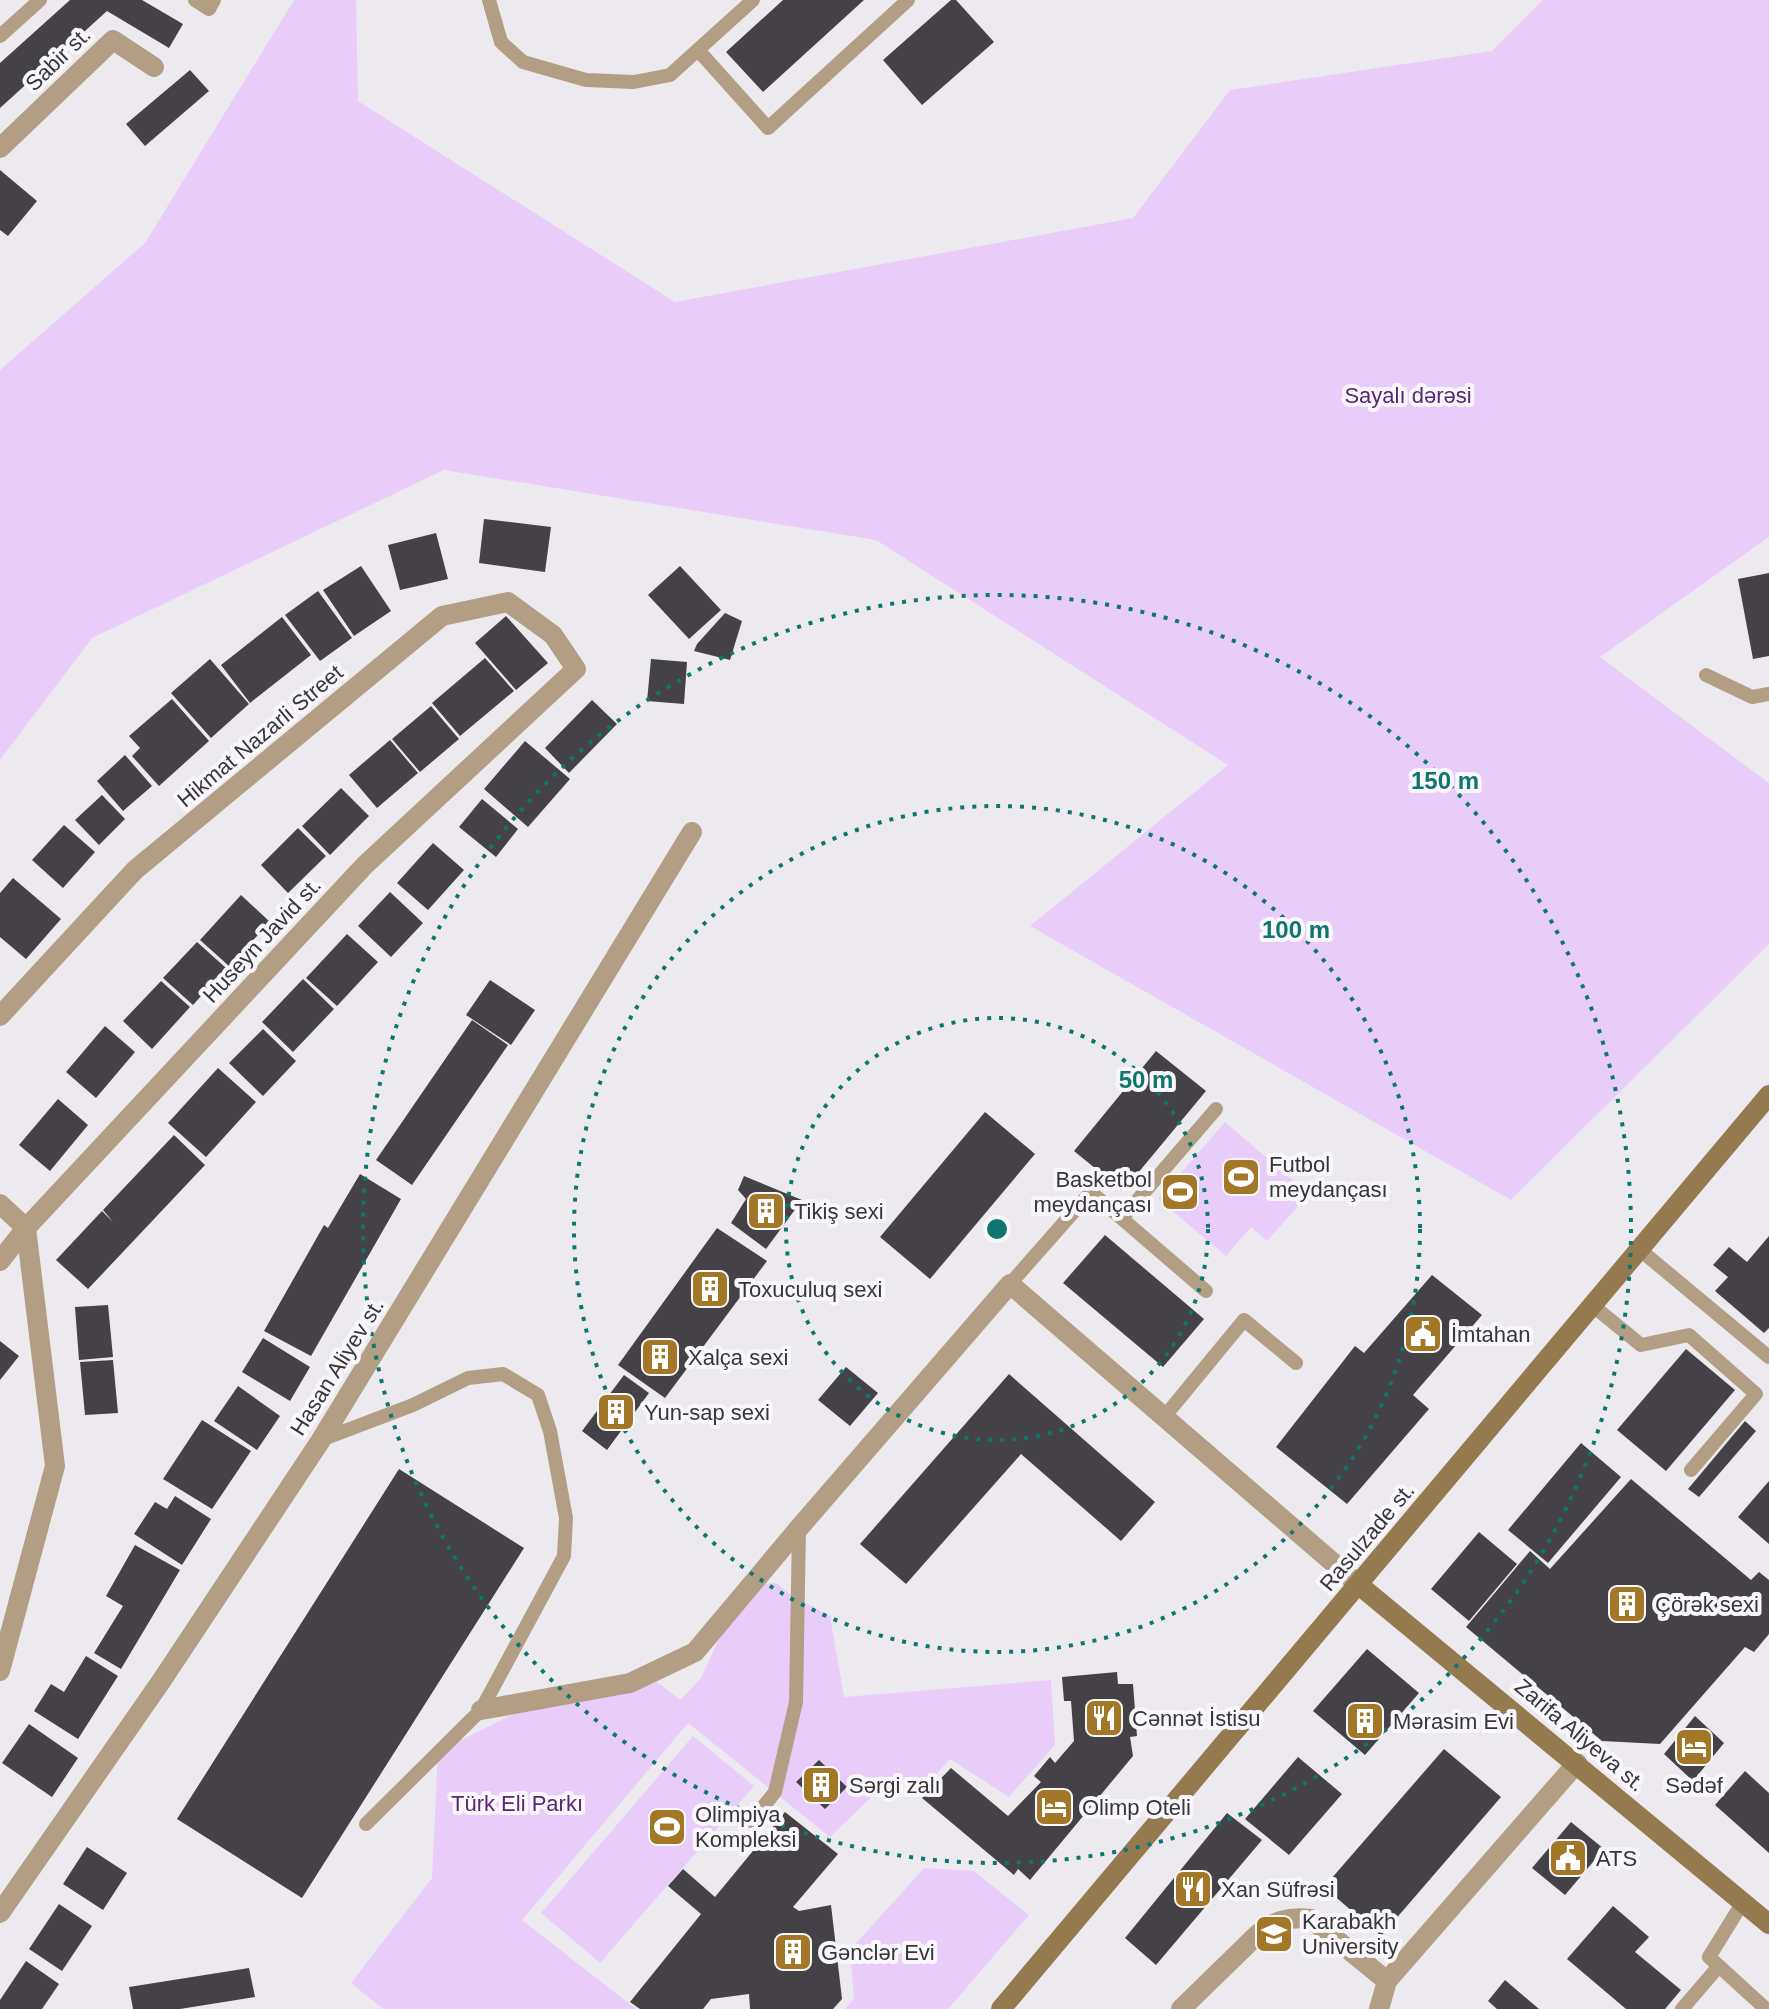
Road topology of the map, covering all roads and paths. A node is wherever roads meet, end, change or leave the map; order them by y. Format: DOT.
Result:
graph roads {
  1 [pos="40,0"];
  2 [pos="195,0"];
  3 [pos="214,0"];
  4 [pos="489,0"];
  5 [pos="753,0"];
  6 [pos="908,0"];
  7 [pos="0,36"];
  8 [pos="698,50"];
  9 [pos="154,67"];
  10 [pos="0,148"];
  11 [pos="576,669"];
  12 [pos="1706,675"];
  13 [pos="1769,694"];
  14 [pos="692,832"];
  15 [pos="0,1016"];
  16 [pos="1769,1095"];
  17 [pos="1216,1109"];
  18 [pos="0,1204"];
  19 [pos="1122,1218"];
  20 [pos="26,1228"];
  21 [pos="1639,1249"];
  22 [pos="0,1261"];
  23 [pos="1010,1284"];
  24 [pos="1206,1291"];
  25 [pos="1592,1305"];
  26 [pos="1769,1357"];
  27 [pos="1296,1363"];
  28 [pos="1165,1416"];
  29 [pos="321,1440"];
  30 [pos="1691,1470"];
  31 [pos="799,1528"];
  32 [pos="1359,1585"];
  33 [pos="0,1671"];
  34 [pos="481,1710"];
  35 [pos="1577,1763"];
  36 [pos="752,1821"];
  37 [pos="366,1824"];
  38 [pos="1743,1902"];
  39 [pos="0,1913"];
  40 [pos="1769,1924"];
  41 [pos="1719,1966"];
  42 [pos="1387,1981"];
  43 [pos="1001,2009"];
  44 [pos="1181,2009"];
  45 [pos="1379,2009"];
  46 [pos="1682,2009"];
  47 [pos="1766,2009"];
  1 -- 7 [label="lane"];
  2 -- 3 [label="lane"];
  4 -- 8 [label="lane"];
  5 -- 8 [label="lane"];
  6 -- 8 [label="lane"];
  9 -- 10 [label="street, Sabir st."];
  11 -- 15 [label="street, Hikmat Nazarli Street"];
  11 -- 20 [label="street, Huseyn Javid st."];
  12 -- 13 [label="lane"];
  14 -- 29 [label="street, Hasan Aliyev st."];
  16 -- 21 [label="main road, Rasulzade st."];
  17 -- 19 [label="lane"];
  18 -- 20 [label="street"];
  19 -- 23 [label="lane"];
  19 -- 24 [label="lane"];
  20 -- 22 [label="street, Huseyn Javid st."];
  20 -- 33 [label="street"];
  21 -- 25 [label="main road, Rasulzade st."];
  21 -- 26 [label="lane"];
  23 -- 28 [label="street"];
  23 -- 31 [label="street"];
  25 -- 30 [label="lane"];
  25 -- 32 [label="main road, Rasulzade st."];
  27 -- 28 [label="lane"];
  28 -- 32 [label="street"];
  29 -- 34 [label="lane"];
  29 -- 39 [label="street, Hasan Aliyev st."];
  31 -- 34 [label="street"];
  31 -- 36 [label="lane"];
  32 -- 35 [label="main road, Zarifa Aliyeva st."];
  32 -- 43 [label="main road, Rasulzade st."];
  34 -- 37 [label="lane"];
  35 -- 38 [label="main road, Zarifa Aliyeva st."];
  35 -- 42 [label="street"];
  38 -- 40 [label="main road, Zarifa Aliyeva st."];
  38 -- 41 [label="lane"];
  41 -- 46 [label="lane"];
  41 -- 47 [label="lane"];
  42 -- 44 [label="street"];
  42 -- 45 [label="street"];
}
